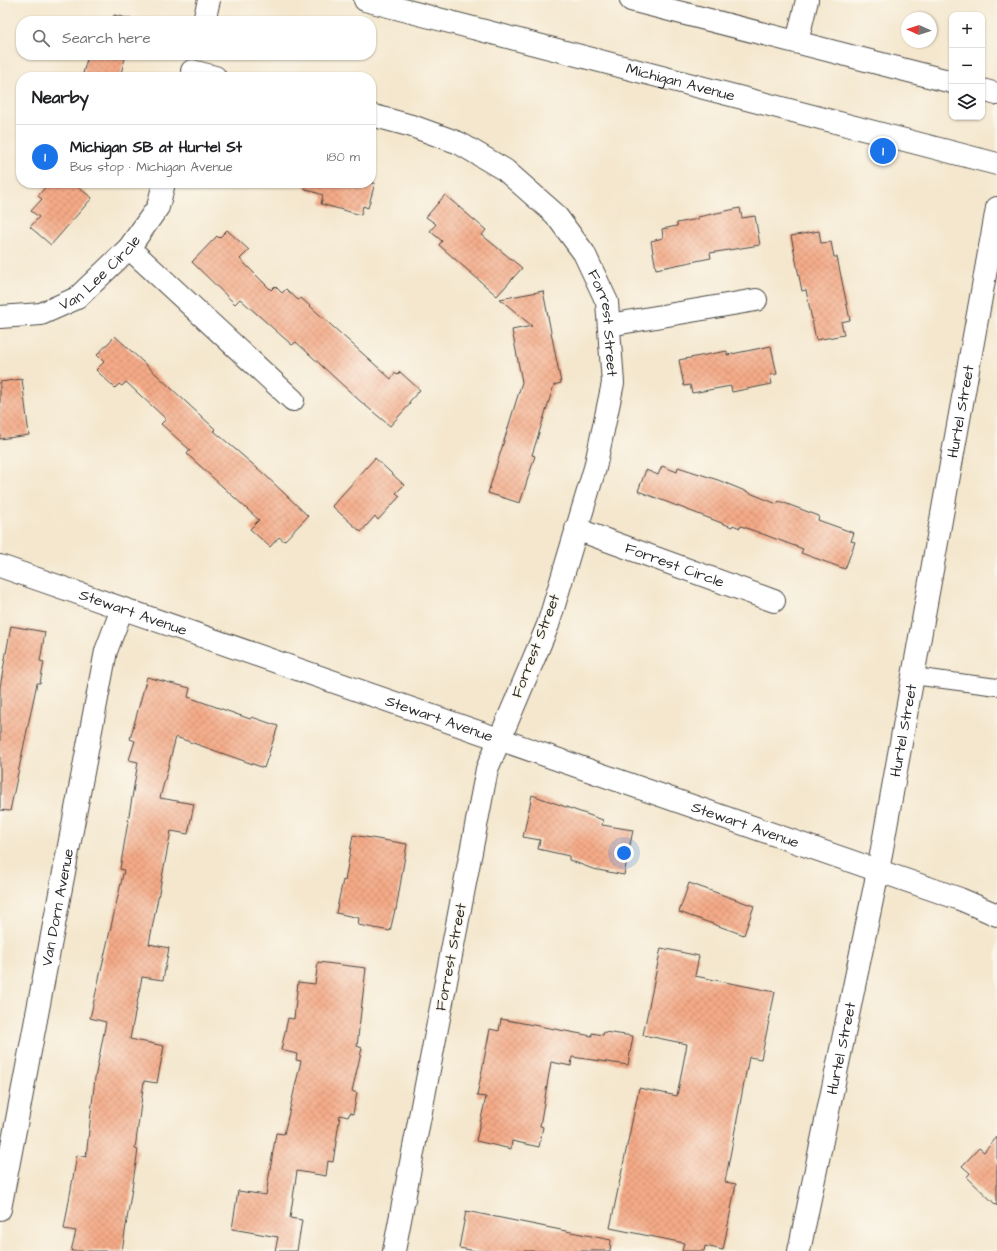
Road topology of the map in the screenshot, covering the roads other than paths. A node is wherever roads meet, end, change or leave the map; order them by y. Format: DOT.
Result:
graph roads {
  1 [pos="209,0"];
  2 [pos="365,0"];
  3 [pos="631,0"];
  4 [pos="807,0"];
  5 [pos="205,16"];
  6 [pos="797,42"];
  7 [pos="193,68"];
  8 [pos="203,72"];
  9 [pos="949,81"];
  10 [pos="985,91"];
  11 [pos="997,94"];
  12 [pos="376,117"];
  13 [pos="997,164"];
  14 [pos="163,188"];
  15 [pos="997,208"];
  16 [pos="129,248"];
  17 [pos="756,300"];
  18 [pos="0,317"];
  19 [pos="609,325"];
  20 [pos="293,400"];
  21 [pos="576,529"];
  22 [pos="0,566"];
  23 [pos="774,601"];
  24 [pos="122,609"];
  25 [pos="913,676"];
  26 [pos="997,688"];
  27 [pos="499,740"];
  28 [pos="878,871"];
  29 [pos="997,915"];
  30 [pos="0,1209"];
  31 [pos="394,1251"];
  32 [pos="799,1251"];
  1 -- 5 [label="street"];
  2 -- 13 [label="street, Michigan Avenue"];
  3 -- 6 [label="street"];
  4 -- 6 [label="street"];
  6 -- 9 [label="street"];
  7 -- 8 [label="street"];
  10 -- 11 [label="street"];
  12 -- 19 [label="street, Forrest Street"];
  14 -- 16 [label="street, Van Lee Circle"];
  15 -- 25 [label="street, Hurtel Street"];
  16 -- 18 [label="street, Van Lee Circle"];
  16 -- 20 [label="street"];
  17 -- 19 [label="street"];
  19 -- 21 [label="street, Forrest Street"];
  21 -- 23 [label="street, Forrest Circle"];
  21 -- 27 [label="street, Forrest Street"];
  22 -- 24 [label="street, Stewart Avenue"];
  24 -- 27 [label="street, Stewart Avenue"];
  24 -- 30 [label="street, Van Dorn Avenue"];
  25 -- 26 [label="lane"];
  25 -- 28 [label="street, Hurtel Street"];
  27 -- 28 [label="street, Stewart Avenue"];
  27 -- 31 [label="street, Forrest Street"];
  28 -- 29 [label="street, Stewart Avenue"];
  28 -- 32 [label="street, Hurtel Street"];
}
